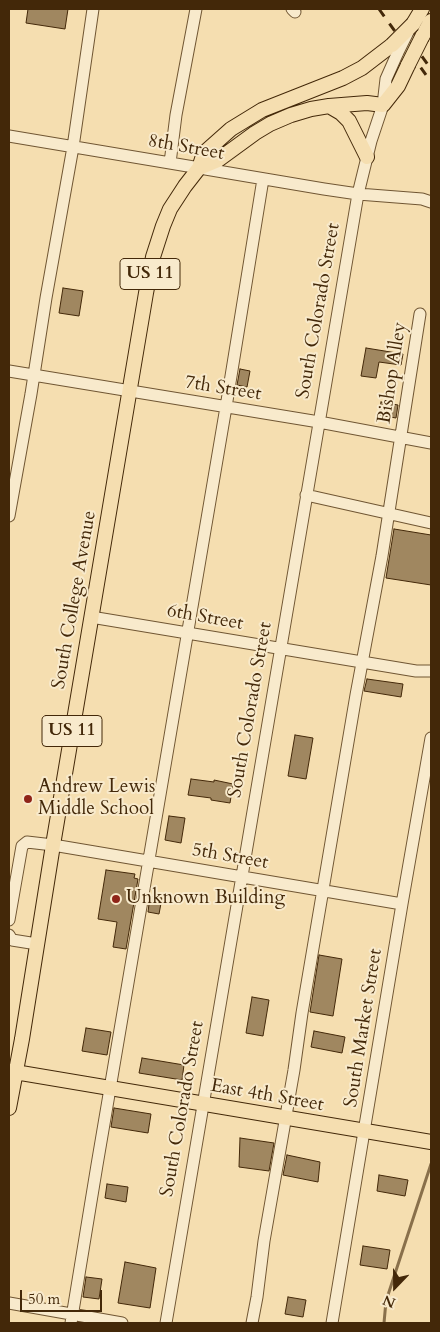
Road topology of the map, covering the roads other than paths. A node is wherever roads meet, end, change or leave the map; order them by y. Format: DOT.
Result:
graph roads {
  1 [pos="93,9"];
  2 [pos="196,9"];
  3 [pos="422,9"];
  4 [pos="431,21"];
  5 [pos="395,48"];
  6 [pos="383,105"];
  7 [pos="329,106"];
  8 [pos="9,136"];
  9 [pos="72,147"];
  10 [pos="367,157"];
  11 [pos="170,162"];
  12 [pos="199,168"];
  13 [pos="263,179"];
  14 [pos="358,194"];
  15 [pos="431,202"];
  16 [pos="420,314"];
  17 [pos="9,371"];
  18 [pos="34,375"];
  19 [pos="130,391"];
  20 [pos="226,407"];
  21 [pos="319,422"];
  22 [pos="401,437"];
  23 [pos="431,443"];
  24 [pos="306,495"];
  25 [pos="389,513"];
  26 [pos="9,516"];
  27 [pos="431,523"];
  28 [pos="92,617"];
  29 [pos="188,633"];
  30 [pos="281,648"];
  31 [pos="362,662"];
  32 [pos="431,671"];
  33 [pos="431,738"];
  34 [pos="53,845"];
  35 [pos="149,861"];
  36 [pos="242,877"];
  37 [pos="322,890"];
  38 [pos="402,904"];
  39 [pos="9,920"];
  40 [pos="9,935"];
  41 [pos="37,944"];
  42 [pos="12,1071"];
  43 [pos="110,1088"];
  44 [pos="204,1104"];
  45 [pos="9,1108"];
  46 [pos="286,1118"];
  47 [pos="364,1131"];
  48 [pos="431,1142"];
  49 [pos="9,1303"];
  50 [pos="72,1319"];
  51 [pos="122,1323"];
  52 [pos="166,1323"];
  53 [pos="252,1323"];
  54 [pos="332,1323"];
  1 -- 9 [label="street"];
  2 -- 11 [label="street"];
  3 -- 5 [label="main road, US 11, bridge"];
  4 -- 6 [label="main road, South Colorado Street, bridge"];
  5 -- 6 [label="street, South Colorado Street"];
  5 -- 12 [label="main road, US 11"];
  6 -- 7 [label="main road, US 11"];
  6 -- 10 [label="street, South Colorado Street"];
  7 -- 10 [label="main road"];
  7 -- 12 [label="main road, US 11"];
  8 -- 9 [label="street, 8th Street"];
  9 -- 11 [label="street, 8th Street"];
  9 -- 18 [label="street"];
  10 -- 14 [label="street, South Colorado Street"];
  11 -- 12 [label="street, 8th Street"];
  12 -- 13 [label="street, 8th Street"];
  12 -- 19 [label="main road, South College Avenue / US 11"];
  13 -- 14 [label="street, 8th Street"];
  13 -- 20 [label="street"];
  14 -- 15 [label="street, 8th Street"];
  14 -- 21 [label="street, South Colorado Street"];
  16 -- 22 [label="street, Bishop Alley"];
  17 -- 18 [label="street, 7th Street"];
  18 -- 19 [label="street, 7th Street"];
  18 -- 26 [label="street"];
  19 -- 20 [label="street, 7th Street"];
  19 -- 28 [label="main road, South College Avenue / US 11"];
  20 -- 21 [label="street, 7th Street"];
  20 -- 29 [label="street"];
  21 -- 22 [label="street, 7th Street"];
  21 -- 24 [label="street, South Colorado Street"];
  22 -- 23 [label="street, 7th Street"];
  22 -- 25 [label="street, Bishop Alley"];
  24 -- 25 [label="street"];
  24 -- 30 [label="street, South Colorado Street"];
  25 -- 27 [label="street"];
  25 -- 31 [label="street, Bishop Alley"];
  28 -- 29 [label="street, 6th Street"];
  28 -- 34 [label="main road, South College Avenue / US 11"];
  29 -- 30 [label="street, 6th Street"];
  29 -- 35 [label="street"];
  30 -- 31 [label="street, 6th Street"];
  30 -- 36 [label="street, South Colorado Street"];
  31 -- 32 [label="street, 6th Street"];
  31 -- 37 [label="street, Bishop Alley"];
  33 -- 38 [label="street, South Market Street"];
  34 -- 35 [label="street, 5th Street"];
  34 -- 39 [label="street, 5th Street"];
  34 -- 41 [label="main road, South College Avenue / US 11"];
  35 -- 36 [label="street, 5th Street"];
  35 -- 43 [label="street"];
  36 -- 37 [label="street, 5th Street"];
  36 -- 44 [label="street, South Colorado Street"];
  37 -- 38 [label="street, 5th Street"];
  37 -- 46 [label="street, Bishop Alley"];
  38 -- 47 [label="street, South Market Street"];
  40 -- 41 [label="street"];
  41 -- 42 [label="main road, South College Avenue / US 11"];
  42 -- 43 [label="main road, East 4th Street"];
  42 -- 45 [label="main road, South College Avenue / US 11"];
  43 -- 44 [label="main road, East 4th Street"];
  43 -- 50 [label="street"];
  44 -- 46 [label="main road, East 4th Street"];
  44 -- 52 [label="street, South Colorado Street"];
  46 -- 47 [label="main road, East 4th Street"];
  46 -- 53 [label="street, Bishop Alley"];
  47 -- 48 [label="main road, East 4th Street"];
  47 -- 54 [label="street, South Market Street"];
  49 -- 50 [label="street"];
  50 -- 51 [label="street"];
}
